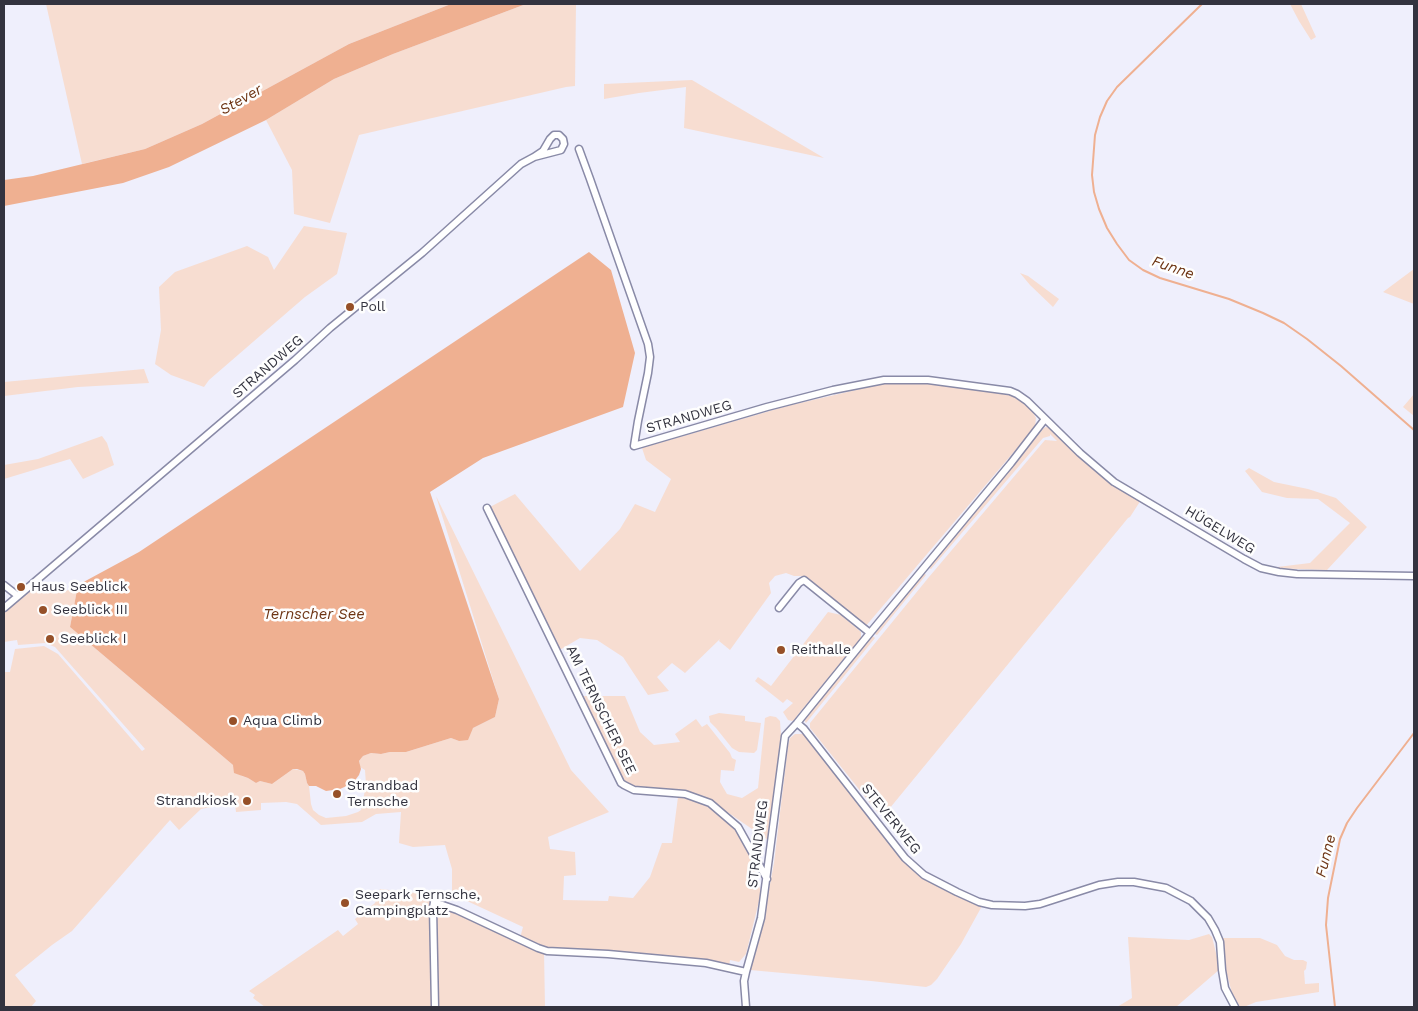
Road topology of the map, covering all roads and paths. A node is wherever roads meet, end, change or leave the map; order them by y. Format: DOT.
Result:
graph roads {
  1 [pos="578,149"];
  2 [pos="534,157"];
  3 [pos="1045,419"];
  4 [pos="487,508"];
  5 [pos="1414,576"];
  6 [pos="4,585"];
  7 [pos="18,596"];
  8 [pos="4,608"];
  9 [pos="779,608"];
  10 [pos="870,633"];
  11 [pos="797,723"];
  12 [pos="767,879"];
  13 [pos="746,972"];
  14 [pos="435,1007"];
  15 [pos="746,1007"];
  16 [pos="1235,1007"];
  1 -- 3 [label="street, STRANDWEG"];
  2 -- 2 [label="street, STRANDWEG"];
  2 -- 7 [label="street, STRANDWEG"];
  3 -- 5 [label="street, HÜGELWEG"];
  3 -- 10 [label="street, STRANDWEG"];
  4 -- 12 [label="street, AM TERNSCHER SEE"];
  6 -- 7 [label="street"];
  7 -- 8 [label="street, STRANDWEG"];
  9 -- 10 [label="street"];
  10 -- 11 [label="street, STRANDWEG"];
  11 -- 12 [label="street, STRANDWEG"];
  11 -- 16 [label="street, STEVERWEG"];
  12 -- 13 [label="street, STRANDWEG"];
  13 -- 14 [label="street"];
  13 -- 15 [label="street, STRANDWEG"];
}
